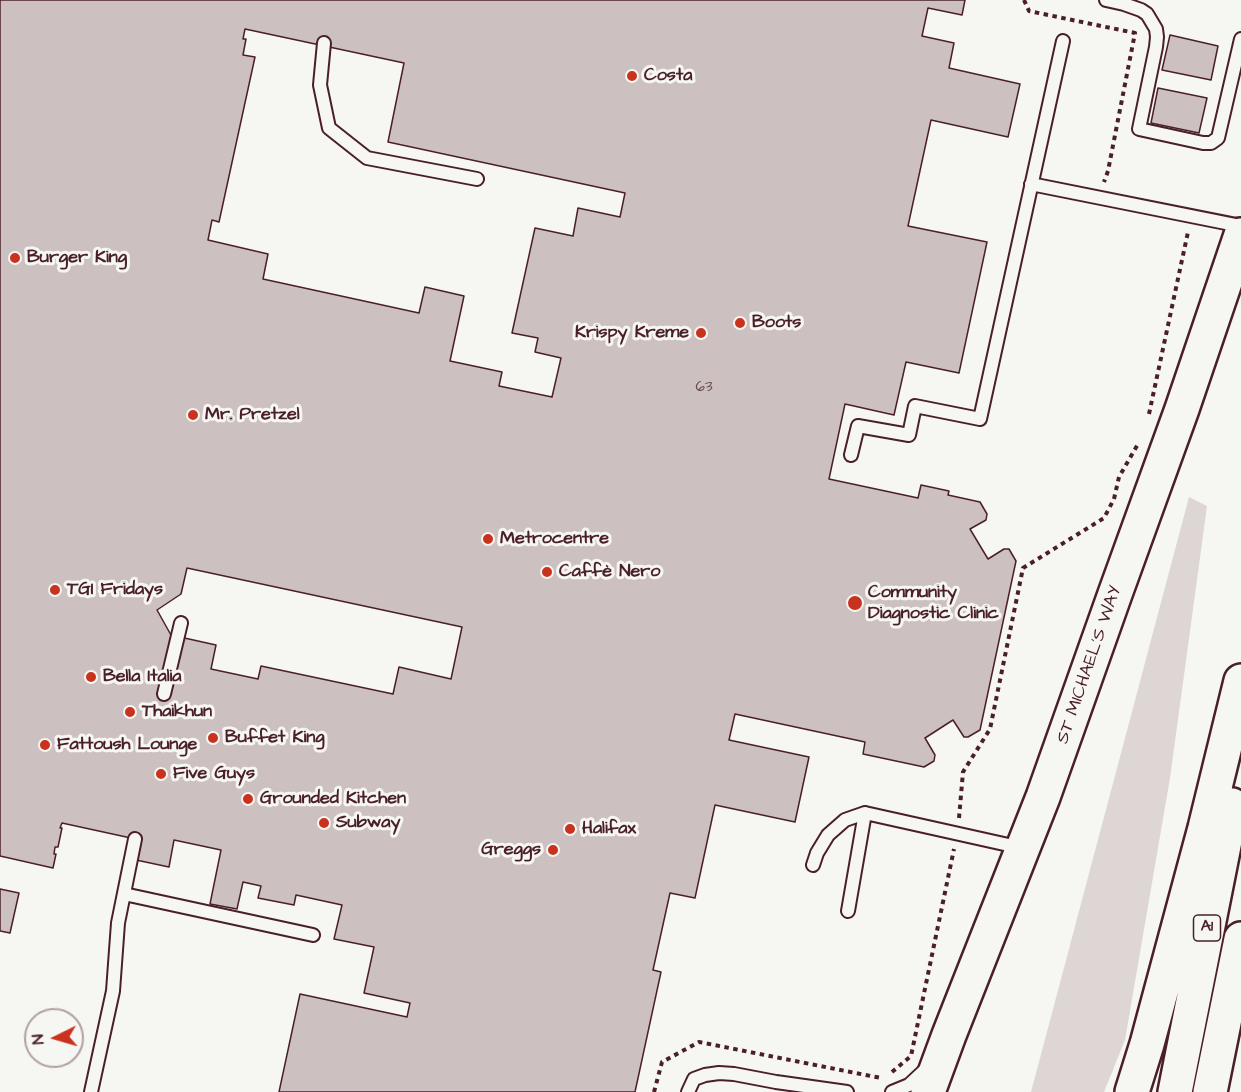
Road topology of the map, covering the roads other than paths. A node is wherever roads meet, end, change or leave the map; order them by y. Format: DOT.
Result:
graph roads {
  1 [pos="1106,0"];
  2 [pos="1241,39"];
  3 [pos="1063,40"];
  4 [pos="324,43"];
  5 [pos="477,179"];
  6 [pos="1031,184"];
  7 [pos="1241,226"];
  8 [pos="1241,235"];
  9 [pos="851,455"];
  10 [pos="181,623"];
  11 [pos="1241,681"];
  12 [pos="164,694"];
  13 [pos="1241,764"];
  14 [pos="866,813"];
  15 [pos="135,839"];
  16 [pos="1023,848"];
  17 [pos="813,865"];
  18 [pos="124,894"];
  19 [pos="848,911"];
  20 [pos="313,935"];
  21 [pos="1241,939"];
  22 [pos="945,1047"];
  23 [pos="91,1092"];
  24 [pos="688,1092"];
  25 [pos="848,1092"];
  26 [pos="892,1092"];
  27 [pos="928,1092"];
  28 [pos="1132,1092"];
  29 [pos="1175,1092"];
  30 [pos="1210,1092"];
  1 -- 2 [label="lane"];
  3 -- 6 [label="lane"];
  4 -- 5 [label="lane"];
  6 -- 7 [label="lane"];
  6 -- 9 [label="lane"];
  8 -- 16 [label="main road, ST MICHAEL'S WAY"];
  10 -- 12 [label="lane"];
  11 -- 28 [label="main road"];
  13 -- 29 [label="main road, A1"];
  14 -- 16 [label="lane"];
  14 -- 17 [label="lane"];
  14 -- 19 [label="lane"];
  15 -- 18 [label="lane"];
  16 -- 22 [label="main road, ST MICHAEL'S WAY"];
  18 -- 20 [label="lane"];
  18 -- 23 [label="lane"];
  21 -- 30 [label="main road, A1"];
  22 -- 26 [label="lane"];
  22 -- 27 [label="main road, ST MICHAEL'S WAY"];
  24 -- 25 [label="lane"];
}
